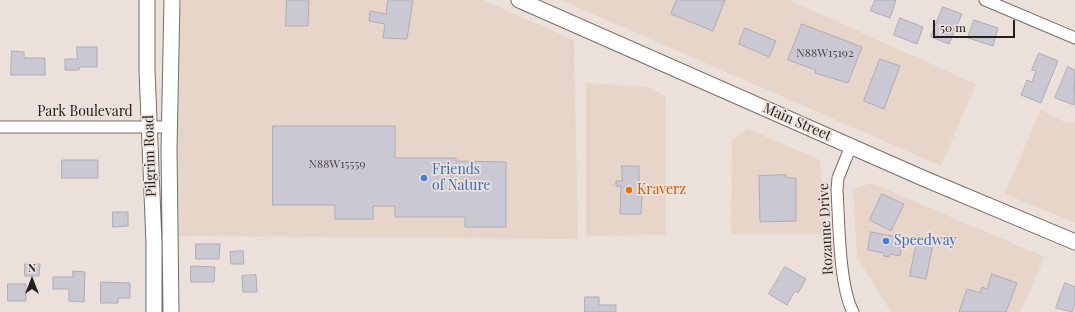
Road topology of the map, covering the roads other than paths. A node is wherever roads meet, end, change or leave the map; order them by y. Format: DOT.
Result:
graph roads {
  1 [pos="147,0"];
  2 [pos="162,0"];
  3 [pos="172,0"];
  4 [pos="180,0"];
  5 [pos="519,0"];
  6 [pos="985,0"];
  7 [pos="172,18"];
  8 [pos="1075,38"];
  9 [pos="171,57"];
  10 [pos="0,127"];
  11 [pos="149,127"];
  12 [pos="170,127"];
  13 [pos="851,146"];
  14 [pos="1075,242"];
  15 [pos="154,291"];
  16 [pos="171,292"];
  17 [pos="154,312"];
  18 [pos="171,312"];
  19 [pos="853,312"];
  1 -- 11 [label="main road, Pilgrim Road"];
  2 -- 9 [label="main road"];
  3 -- 7 [label="main road, Pilgrim Road"];
  4 -- 7 [label="main road"];
  5 -- 13 [label="main road, Main Street"];
  6 -- 8 [label="street"];
  7 -- 9 [label="main road, Pilgrim Road"];
  9 -- 12 [label="main road, Pilgrim Road"];
  10 -- 11 [label="street, Park Boulevard"];
  11 -- 12 [label="street, Park Boulevard"];
  11 -- 15 [label="main road, Pilgrim Road"];
  12 -- 16 [label="main road, Pilgrim Road"];
  13 -- 14 [label="main road, Main Street"];
  13 -- 19 [label="street, Rozanne Drive"];
  15 -- 16 [label="main road"];
  15 -- 17 [label="main road, Pilgrim Road"];
  16 -- 18 [label="main road, Pilgrim Road"];
}
